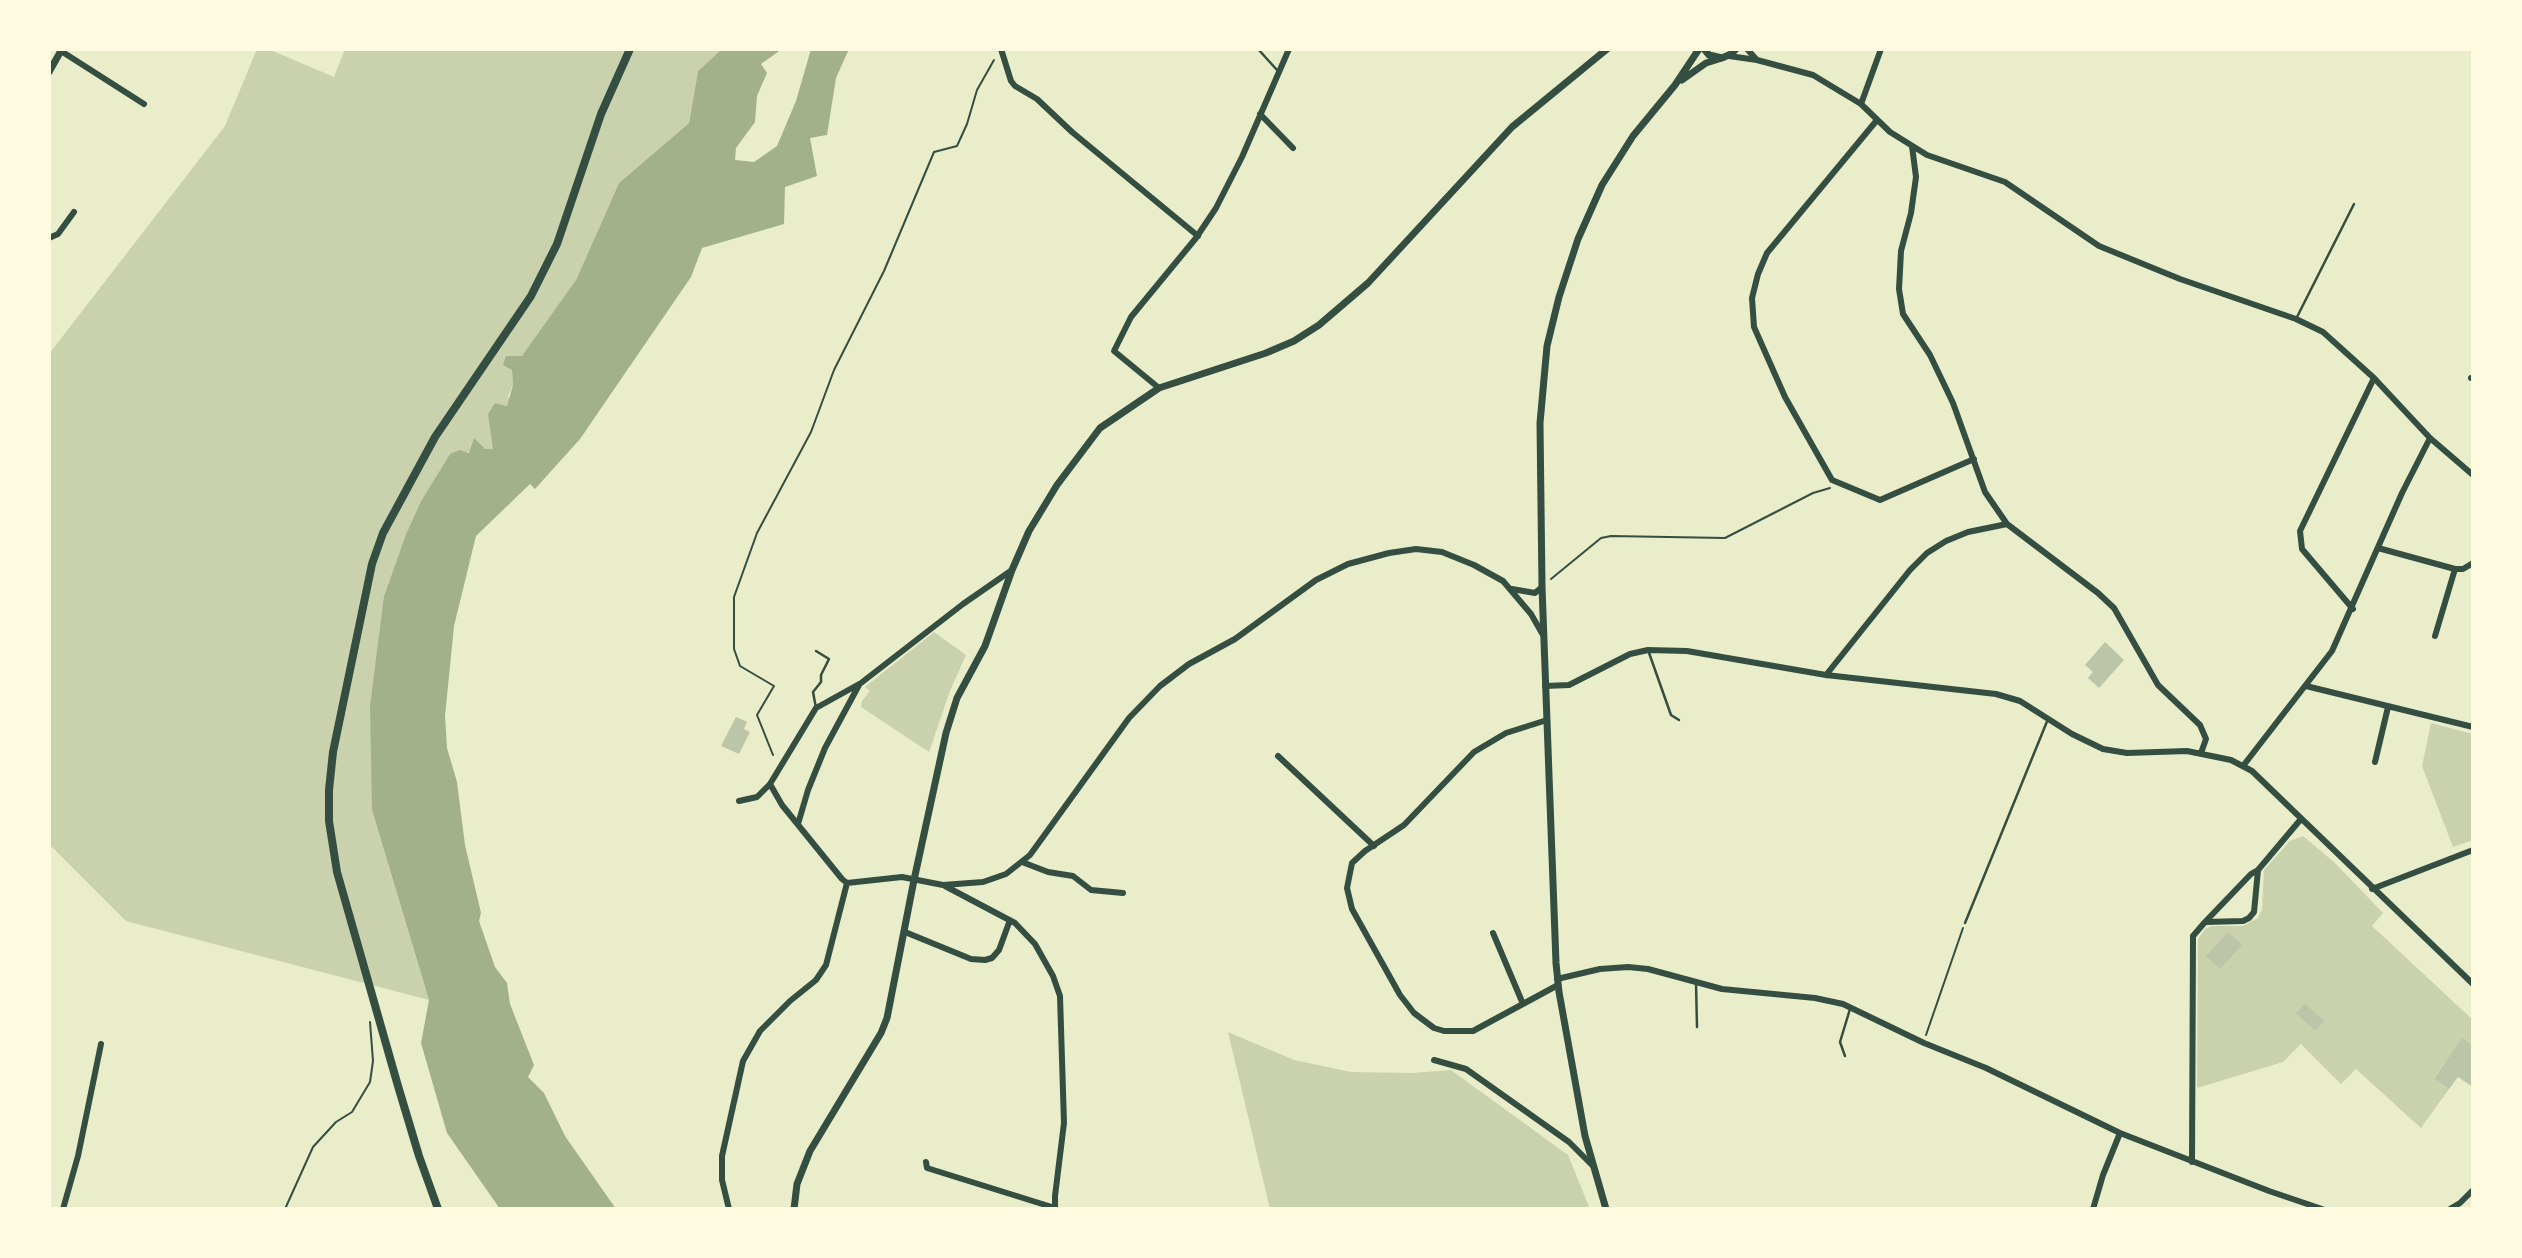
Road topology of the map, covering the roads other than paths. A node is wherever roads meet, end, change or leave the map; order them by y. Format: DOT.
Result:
graph roads {
  1 [pos="631,49"];
  2 [pos="1001,49"];
  3 [pos="1008,49"];
  4 [pos="1258,49"];
  5 [pos="1289,49"];
  6 [pos="1607,49"];
  7 [pos="1701,49"];
  8 [pos="1736,49"];
  9 [pos="1747,49"];
  10 [pos="1881,49"];
  11 [pos="62,50"];
  12 [pos="1725,57"];
  13 [pos="1757,60"];
  14 [pos="49,72"];
  15 [pos="1279,72"];
  16 [pos="1675,85"];
  17 [pos="144,104"];
  18 [pos="1861,104"];
  19 [pos="1260,114"];
  20 [pos="1877,120"];
  21 [pos="1912,146"];
  22 [pos="1293,148"];
  23 [pos="2354,204"];
  24 [pos="74,212"];
  25 [pos="1198,236"];
  26 [pos="49,238"];
  27 [pos="2296,319"];
  28 [pos="2374,377"];
  29 [pos="1159,388"];
  30 [pos="2430,438"];
  31 [pos="1974,460"];
  32 [pos="2473,475"];
  33 [pos="2007,524"];
  34 [pos="2378,548"];
  35 [pos="2473,563"];
  36 [pos="2455,569"];
  37 [pos="1012,570"];
  38 [pos="1542,587"];
  39 [pos="1512,589"];
  40 [pos="2353,609"];
  41 [pos="1544,636"];
  42 [pos="2435,636"];
  43 [pos="1648,650"];
  44 [pos="816,651"];
  45 [pos="1826,675"];
  46 [pos="861,683"];
  47 [pos="1545,686"];
  48 [pos="2306,686"];
  49 [pos="2388,707"];
  50 [pos="816,708"];
  51 [pos="2049,718"];
  52 [pos="1546,720"];
  53 [pos="1679,720"];
  54 [pos="2473,727"];
  55 [pos="2202,753"];
  56 [pos="1278,756"];
  57 [pos="2375,762"];
  58 [pos="2243,766"];
  59 [pos="770,784"];
  60 [pos="739,801"];
  61 [pos="2301,819"];
  62 [pos="798,824"];
  63 [pos="1374,846"];
  64 [pos="2473,850"];
  65 [pos="1022,862"];
  66 [pos="2258,870"];
  67 [pos="914,880"];
  68 [pos="847,883"];
  69 [pos="943,886"];
  70 [pos="2372,888"];
  71 [pos="1123,893"];
  72 [pos="1010,920"];
  73 [pos="2205,922"];
  74 [pos="1965,923"];
  75 [pos="905,932"];
  76 [pos="1493,933"];
  77 [pos="1558,982"];
  78 [pos="1696,983"];
  79 [pos="2473,984"];
  80 [pos="1523,1004"];
  81 [pos="1851,1007"];
  82 [pos="1697,1027"];
  83 [pos="102,1044"];
  84 [pos="1845,1056"];
  85 [pos="1434,1060"];
  86 [pos="2120,1133"];
  87 [pos="926,1161"];
  88 [pos="2192,1162"];
  89 [pos="1594,1167"];
  90 [pos="2473,1190"];
  91 [pos="63,1209"];
  92 [pos="438,1209"];
  93 [pos="729,1209"];
  94 [pos="794,1209"];
  95 [pos="1055,1209"];
  96 [pos="1606,1209"];
  97 [pos="2093,1209"];
  98 [pos="2322,1209"];
  99 [pos="2450,1209"];
  1 -- 92 [label="main road"];
  2 -- 3 [label="street"];
  2 -- 25 [label="street"];
  4 -- 15 [label="lane"];
  5 -- 15 [label="street"];
  6 -- 29 [label="street"];
  7 -- 12 [label="street"];
  7 -- 16 [label="street"];
  8 -- 12 [label="street"];
  9 -- 13 [label="street"];
  10 -- 18 [label="street"];
  11 -- 14 [label="street"];
  11 -- 17 [label="street"];
  12 -- 13 [label="street"];
  12 -- 16 [label="street"];
  13 -- 18 [label="street"];
  15 -- 19 [label="street"];
  16 -- 38 [label="street"];
  18 -- 20 [label="street"];
  19 -- 22 [label="street"];
  19 -- 25 [label="street"];
  20 -- 21 [label="street"];
  20 -- 31 [label="street"];
  21 -- 27 [label="street"];
  21 -- 31 [label="street"];
  23 -- 27 [label="lane"];
  24 -- 26 [label="street"];
  25 -- 29 [label="street"];
  27 -- 28 [label="street"];
  28 -- 30 [label="street"];
  28 -- 40 [label="street"];
  29 -- 37 [label="street"];
  30 -- 32 [label="street"];
  30 -- 34 [label="street"];
  31 -- 33 [label="street"];
  33 -- 45 [label="street"];
  33 -- 55 [label="street"];
  34 -- 36 [label="street"];
  34 -- 40 [label="street"];
  35 -- 36 [label="street"];
  36 -- 42 [label="street"];
  37 -- 46 [label="street"];
  37 -- 67 [label="street"];
  38 -- 39 [label="street"];
  38 -- 41 [label="street"];
  39 -- 41 [label="street"];
  39 -- 65 [label="street"];
  40 -- 48 [label="street"];
  41 -- 47 [label="street"];
  43 -- 45 [label="street"];
  43 -- 47 [label="street"];
  43 -- 53 [label="lane"];
  44 -- 50 [label="lane"];
  45 -- 51 [label="street"];
  46 -- 50 [label="street"];
  46 -- 62 [label="street"];
  47 -- 52 [label="street"];
  48 -- 49 [label="street"];
  48 -- 58 [label="street"];
  49 -- 54 [label="street"];
  49 -- 57 [label="street"];
  50 -- 59 [label="street"];
  51 -- 55 [label="street"];
  51 -- 74 [label="lane"];
  52 -- 63 [label="street"];
  52 -- 77 [label="street"];
  55 -- 58 [label="street"];
  56 -- 63 [label="street"];
  58 -- 61 [label="street"];
  59 -- 60 [label="street"];
  59 -- 62 [label="street"];
  61 -- 66 [label="street"];
  61 -- 70 [label="street"];
  62 -- 68 [label="street"];
  63 -- 80 [label="street"];
  64 -- 70 [label="street"];
  65 -- 69 [label="street"];
  65 -- 71 [label="street"];
  66 -- 73 [label="street"];
  66 -- 73 [label="street"];
  67 -- 68 [label="street"];
  67 -- 69 [label="street"];
  67 -- 75 [label="street"];
  68 -- 93 [label="street"];
  69 -- 72 [label="street"];
  70 -- 79 [label="street"];
  72 -- 75 [label="street"];
  72 -- 95 [label="street"];
  73 -- 88 [label="street"];
  75 -- 94 [label="street"];
  76 -- 80 [label="street"];
  77 -- 78 [label="street"];
  77 -- 80 [label="street"];
  77 -- 89 [label="street"];
  78 -- 81 [label="street"];
  78 -- 82 [label="lane"];
  81 -- 84 [label="lane"];
  81 -- 86 [label="street"];
  83 -- 91 [label="street"];
  85 -- 89 [label="street"];
  86 -- 88 [label="street"];
  86 -- 97 [label="street"];
  87 -- 95 [label="street"];
  88 -- 98 [label="street"];
  89 -- 96 [label="street"];
  90 -- 99 [label="street"];
}
